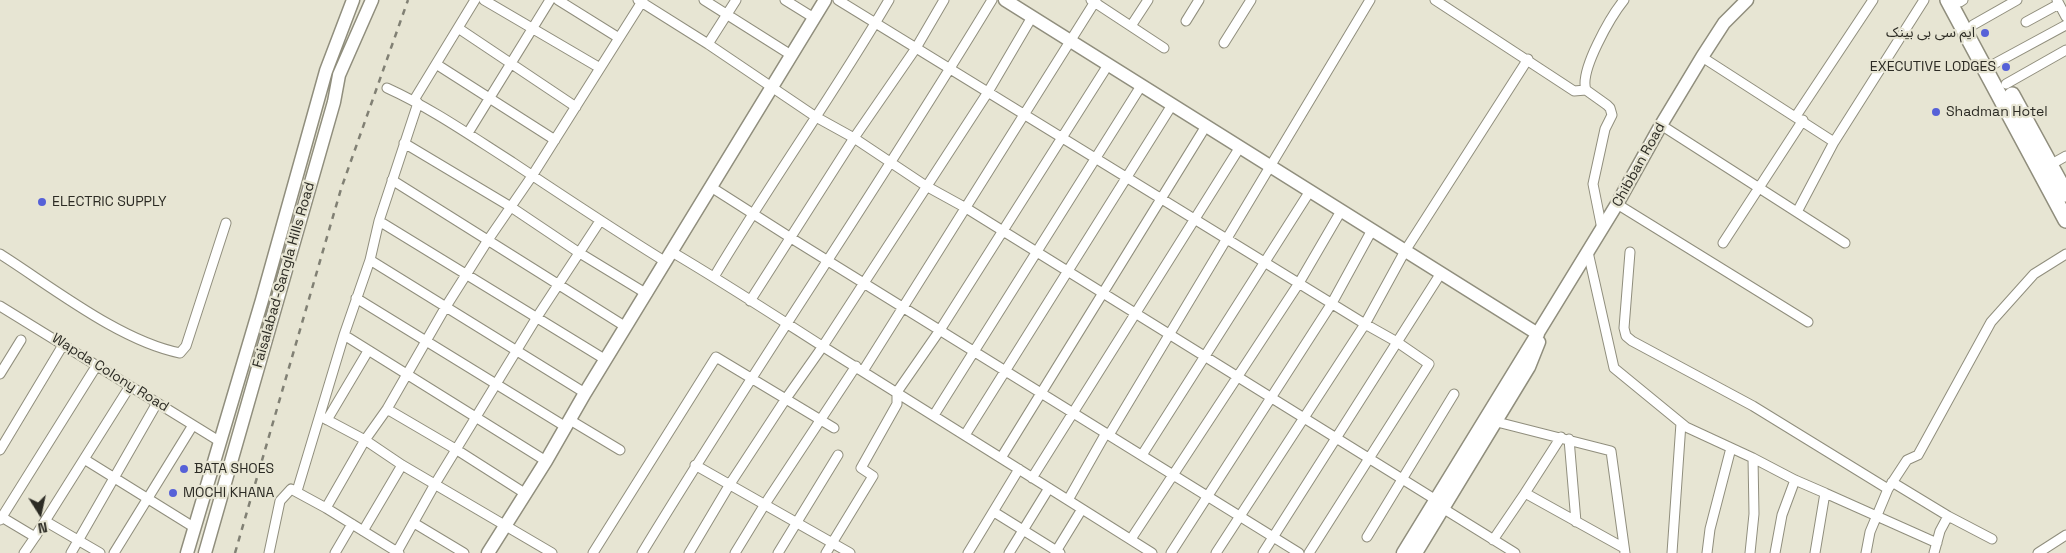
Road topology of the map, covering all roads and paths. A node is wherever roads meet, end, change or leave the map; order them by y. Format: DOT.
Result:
graph roads {
  1 [pos="353,0"];
  2 [pos="372,0"];
  3 [pos="474,0"];
  4 [pos="484,0"];
  5 [pos="550,0"];
  6 [pos="558,0"];
  7 [pos="704,0"];
  8 [pos="736,0"];
  9 [pos="785,0"];
  10 [pos="825,0"];
  11 [pos="838,0"];
  12 [pos="889,0"];
  13 [pos="944,0"];
  14 [pos="992,0"];
  15 [pos="1004,0"];
  16 [pos="1148,0"];
  17 [pos="1200,0"];
  18 [pos="1251,0"];
  19 [pos="1370,0"];
  20 [pos="1435,0"];
  21 [pos="1624,0"];
  22 [pos="1747,0"];
  23 [pos="1873,0"];
  24 [pos="1924,0"];
  25 [pos="1958,0"];
  26 [pos="2017,0"];
  27 [pos="640,1"];
  28 [pos="1094,1"];
  29 [pos="2058,2"];
  30 [pos="726,14"];
  31 [pos="2066,17"];
  32 [pos="814,18"];
  33 [pos="1032,18"];
  34 [pos="1186,21"];
  35 [pos="2026,22"];
  36 [pos="876,23"];
  37 [pos="1973,25"];
  38 [pos="2066,25"];
  39 [pos="1131,26"];
  40 [pos="458,28"];
  41 [pos="532,28"];
  42 [pos="619,38"];
  43 [pos="1071,41"];
  44 [pos="1224,43"];
  45 [pos="708,44"];
  46 [pos="916,48"];
  47 [pos="1164,48"];
  48 [pos="2066,50"];
  49 [pos="791,55"];
  50 [pos="1702,56"];
  51 [pos="1528,59"];
  52 [pos="511,63"];
  53 [pos="436,64"];
  54 [pos="1994,64"];
  55 [pos="1108,65"];
  56 [pos="600,68"];
  57 [pos="950,69"];
  58 [pos="2006,84"];
  59 [pos="1141,86"];
  60 [pos="387,88"];
  61 [pos="772,88"];
  62 [pos="1586,90"];
  63 [pos="988,92"];
  64 [pos="489,98"];
  65 [pos="416,101"];
  66 [pos="1172,105"];
  67 [pos="576,107"];
  68 [pos="1025,115"];
  69 [pos="816,117"];
  70 [pos="1799,118"];
  71 [pos="1206,126"];
  72 [pos="1661,126"];
  73 [pos="468,133"];
  74 [pos="854,138"];
  75 [pos="1062,138"];
  76 [pos="555,140"];
  77 [pos="404,142"];
  78 [pos="1834,142"];
  79 [pos="1240,147"];
  80 [pos="2066,156"];
  81 [pos="1096,159"];
  82 [pos="891,163"];
  83 [pos="2050,165"];
  84 [pos="1271,167"];
  85 [pos="532,176"];
  86 [pos="1127,178"];
  87 [pos="392,180"];
  88 [pos="711,186"];
  89 [pos="926,186"];
  90 [pos="1759,187"];
  91 [pos="1310,192"];
  92 [pos="2066,194"];
  93 [pos="1162,199"];
  94 [pos="1618,204"];
  95 [pos="511,207"];
  96 [pos="966,208"];
  97 [pos="1341,211"];
  98 [pos="752,212"];
  99 [pos="1797,212"];
  100 [pos="1195,220"];
  101 [pos="2066,220"];
  102 [pos="379,221"];
  103 [pos="600,221"];
  104 [pos="226,223"];
  105 [pos="1602,228"];
  106 [pos="1372,230"];
  107 [pos="1002,231"];
  108 [pos="791,238"];
  109 [pos="488,240"];
  110 [pos="1228,240"];
  111 [pos="1723,243"];
  112 [pos="1845,243"];
  113 [pos="1405,251"];
  114 [pos="578,252"];
  115 [pos="1036,252"];
  116 [pos="1588,252"];
  117 [pos="1630,252"];
  118 [pos="0,254"];
  119 [pos="2066,254"];
  120 [pos="669,257"];
  121 [pos="370,260"];
  122 [pos="827,260"];
  123 [pos="1265,263"];
  124 [pos="1067,271"];
  125 [pos="467,274"];
  126 [pos="1441,274"];
  127 [pos="714,277"];
  128 [pos="864,282"];
  129 [pos="1299,283"];
  130 [pos="558,284"];
  131 [pos="1102,293"];
  132 [pos="647,294"];
  133 [pos="356,298"];
  134 [pos="750,301"];
  135 [pos="1332,303"];
  136 [pos="0,306"];
  137 [pos="903,307"];
  138 [pos="445,308"];
  139 [pos="1135,314"];
  140 [pos="537,317"];
  141 [pos="1808,322"];
  142 [pos="787,323"];
  143 [pos="1365,324"];
  144 [pos="626,327"];
  145 [pos="940,330"];
  146 [pos="1538,334"];
  147 [pos="344,335"];
  148 [pos="1170,335"];
  149 [pos="20,340"];
  150 [pos="427,340"];
  151 [pos="1397,342"];
  152 [pos="63,345"];
  153 [pos="823,346"];
  154 [pos="368,351"];
  155 [pos="516,351"];
  156 [pos="974,351"];
  157 [pos="1205,356"];
  158 [pos="606,360"];
  159 [pos="97,366"];
  160 [pos="859,368"];
  161 [pos="1005,370"];
  162 [pos="0,374"];
  163 [pos="407,375"];
  164 [pos="1237,377"];
  165 [pos="751,378"];
  166 [pos="497,385"];
  167 [pos="130,386"];
  168 [pos="898,392"];
  169 [pos="1041,392"];
  170 [pos="585,393"];
  171 [pos="1454,394"];
  172 [pos="1271,398"];
  173 [pos="785,400"];
  174 [pos="157,403"];
  175 [pos="231,407"];
  176 [pos="387,409"];
  177 [pos="244,410"];
  178 [pos="1073,413"];
  179 [pos="934,415"];
  180 [pos="324,418"];
  181 [pos="476,418"];
  182 [pos="1304,418"];
  183 [pos="820,419"];
  184 [pos="1496,422"];
  185 [pos="568,423"];
  186 [pos="1681,423"];
  187 [pos="193,425"];
  188 [pos="834,428"];
  189 [pos="1108,434"];
  190 [pos="965,435"];
  191 [pos="1335,438"];
  192 [pos="1565,438"];
  193 [pos="365,440"];
  194 [pos="219,441"];
  195 [pos="1731,448"];
  196 [pos="0,450"];
  197 [pos="457,450"];
  198 [pos="620,450"];
  199 [pos="838,455"];
  200 [pos="1142,455"];
  201 [pos="1001,458"];
  202 [pos="1369,458"];
  203 [pos="1753,458"];
  204 [pos="84,459"];
  205 [pos="546,461"];
  206 [pos="402,465"];
  207 [pos="695,465"];
  208 [pos="1019,469"];
  209 [pos="1173,475"];
  210 [pos="115,477"];
  211 [pos="1032,478"];
  212 [pos="1402,479"];
  213 [pos="1794,480"];
  214 [pos="435,484"];
  215 [pos="730,484"];
  216 [pos="1890,486"];
  217 [pos="1049,488"];
  218 [pos="297,491"];
  219 [pos="1525,493"];
  220 [pos="1825,493"];
  221 [pos="526,494"];
  222 [pos="1208,496"];
  223 [pos="148,498"];
  224 [pos="1068,500"];
  225 [pos="765,504"];
  226 [pos="1440,504"];
  227 [pos="326,508"];
  228 [pos="1082,509"];
  229 [pos="994,512"];
  230 [pos="1876,515"];
  231 [pos="1948,516"];
  232 [pos="1240,517"];
  233 [pos="1,518"];
  234 [pos="45,521"];
  235 [pos="796,522"];
  236 [pos="1576,522"];
  237 [pos="414,523"];
  238 [pos="352,524"];
  239 [pos="504,525"];
  240 [pos="195,528"];
  241 [pos="1024,530"];
  242 [pos="363,531"];
  243 [pos="2066,535"];
  244 [pos="35,537"];
  245 [pos="1273,537"];
  246 [pos="1367,537"];
  247 [pos="1992,539"];
  248 [pos="79,540"];
  249 [pos="1131,540"];
  250 [pos="1493,540"];
  251 [pos="833,543"];
  252 [pos="1937,543"];
  253 [pos="385,549"];
  254 [pos="1624,551"];
  255 [pos="398,552"];
  256 [pos="1057,552"];
  257 [pos="24,553"];
  258 [pos="71,553"];
  259 [pos="100,553"];
  260 [pos="114,553"];
  261 [pos="187,553"];
  262 [pos="204,553"];
  263 [pos="269,553"];
  264 [pos="335,553"];
  265 [pos="464,553"];
  266 [pos="488,553"];
  267 [pos="552,553"];
  268 [pos="593,553"];
  269 [pos="642,553"];
  270 [pos="689,553"];
  271 [pos="735,553"];
  272 [pos="778,553"];
  273 [pos="826,553"];
  274 [pos="850,553"];
  275 [pos="968,553"];
  276 [pos="1009,553"];
  277 [pos="1152,553"];
  278 [pos="1171,553"];
  279 [pos="1216,553"];
  280 [pos="1262,553"];
  281 [pos="1299,553"];
  282 [pos="1308,553"];
  283 [pos="1403,553"];
  284 [pos="1416,553"];
  285 [pos="1515,553"];
  286 [pos="1672,553"];
  287 [pos="1707,553"];
  288 [pos="1750,553"];
  289 [pos="1775,553"];
  290 [pos="1815,553"];
  291 [pos="1866,553"];
  292 [pos="1934,553"];
  293 [pos="2038,553"];
  1 -- 175 [label="street, Faisalabad-Sangla Hills Road"];
  2 -- 177 [label="street, Faisalabad-Sangla Hills Road"];
  3 -- 40 [label="street"];
  4 -- 41 [label="street"];
  5 -- 41 [label="street"];
  6 -- 42 [label="street"];
  7 -- 30 [label="street"];
  8 -- 30 [label="street"];
  9 -- 32 [label="street"];
  10 -- 32 [label="street"];
  11 -- 36 [label="street"];
  12 -- 36 [label="street"];
  13 -- 46 [label="street"];
  14 -- 57 [label="street"];
  15 -- 33 [label="street"];
  16 -- 39 [label="street"];
  17 -- 34 [label="street"];
  18 -- 44 [label="street"];
  19 -- 84 [label="street"];
  20 -- 51 [label="street"];
  21 -- 62 [label="street"];
  22 -- 50 [label="street, Chibban Road"];
  23 -- 70 [label="street"];
  24 -- 78 [label="street"];
  25 -- 37 [label="main road"];
  25 -- 101 [label="main road"];
  26 -- 37 [label="street"];
  27 -- 42 [label="street"];
  27 -- 45 [label="street"];
  28 -- 39 [label="street"];
  28 -- 43 [label="street"];
  29 -- 31 [label="street"];
  29 -- 35 [label="street"];
  30 -- 45 [label="street"];
  30 -- 49 [label="street"];
  32 -- 49 [label="street"];
  33 -- 43 [label="street"];
  33 -- 63 [label="street"];
  36 -- 46 [label="street"];
  36 -- 69 [label="street"];
  37 -- 54 [label="main road"];
  38 -- 54 [label="street"];
  39 -- 47 [label="street"];
  40 -- 52 [label="street"];
  40 -- 53 [label="street"];
  41 -- 52 [label="street"];
  41 -- 56 [label="street"];
  42 -- 56 [label="street"];
  43 -- 55 [label="street"];
  43 -- 68 [label="street"];
  45 -- 61 [label="street"];
  46 -- 57 [label="street"];
  46 -- 74 [label="street"];
  48 -- 58 [label="street"];
  49 -- 61 [label="street"];
  50 -- 70 [label="street"];
  50 -- 72 [label="street, Chibban Road"];
  51 -- 62 [label="street"];
  51 -- 113 [label="street"];
  52 -- 64 [label="street"];
  52 -- 67 [label="street"];
  53 -- 64 [label="street"];
  53 -- 65 [label="street"];
  54 -- 58 [label="main road"];
  55 -- 59 [label="street"];
  55 -- 75 [label="street"];
  56 -- 67 [label="street"];
  57 -- 63 [label="street"];
  57 -- 82 [label="street"];
  58 -- 83 [label="main road"];
  59 -- 66 [label="street"];
  59 -- 81 [label="street"];
  60 -- 65 [label="street"];
  61 -- 69 [label="street"];
  61 -- 88 [label="street"];
  62 -- 105 [label="street"];
  63 -- 68 [label="street"];
  63 -- 89 [label="street"];
  64 -- 73 [label="street"];
  64 -- 76 [label="street"];
  65 -- 73 [label="street"];
  65 -- 77 [label="street"];
  66 -- 71 [label="street"];
  66 -- 86 [label="street"];
  67 -- 76 [label="street"];
  68 -- 75 [label="street"];
  68 -- 96 [label="street"];
  69 -- 74 [label="street"];
  69 -- 98 [label="street"];
  70 -- 78 [label="street"];
  70 -- 90 [label="street"];
  71 -- 79 [label="street"];
  71 -- 93 [label="street"];
  72 -- 90 [label="street"];
  72 -- 94 [label="street, Chibban Road"];
  73 -- 85 [label="street"];
  74 -- 82 [label="street"];
  74 -- 108 [label="street"];
  75 -- 81 [label="street"];
  75 -- 107 [label="street"];
  76 -- 85 [label="street"];
  77 -- 87 [label="street"];
  77 -- 95 [label="street"];
  78 -- 99 [label="street"];
  79 -- 84 [label="street"];
  79 -- 100 [label="street"];
  80 -- 83 [label="street"];
  81 -- 86 [label="street"];
  81 -- 115 [label="street"];
  82 -- 89 [label="street"];
  82 -- 122 [label="street"];
  83 -- 92 [label="main road"];
  84 -- 91 [label="street"];
  84 -- 110 [label="street"];
  85 -- 95 [label="street"];
  85 -- 103 [label="street"];
  86 -- 93 [label="street"];
  86 -- 124 [label="street"];
  87 -- 102 [label="street"];
  87 -- 109 [label="street"];
  88 -- 98 [label="street"];
  88 -- 120 [label="street"];
  89 -- 96 [label="street"];
  89 -- 128 [label="street"];
  90 -- 99 [label="street"];
  90 -- 111 [label="street"];
  91 -- 97 [label="street"];
  91 -- 123 [label="street"];
  93 -- 100 [label="street"];
  93 -- 131 [label="street"];
  94 -- 105 [label="street, Chibban Road"];
  94 -- 141 [label="street"];
  95 -- 109 [label="street"];
  95 -- 114 [label="street"];
  96 -- 107 [label="street"];
  96 -- 137 [label="street"];
  97 -- 106 [label="street"];
  97 -- 129 [label="street"];
  98 -- 108 [label="street"];
  98 -- 127 [label="street"];
  99 -- 112 [label="street"];
  100 -- 110 [label="street"];
  100 -- 139 [label="street"];
  102 -- 121 [label="street"];
  102 -- 125 [label="street"];
  103 -- 114 [label="street"];
  103 -- 120 [label="street"];
  104 -- 118 [label="street"];
  105 -- 116 [label="street, Chibban Road"];
  106 -- 113 [label="street"];
  106 -- 135 [label="street"];
  107 -- 115 [label="street"];
  107 -- 145 [label="street"];
  108 -- 122 [label="street"];
  108 -- 134 [label="street"];
  109 -- 125 [label="street"];
  109 -- 130 [label="street"];
  110 -- 123 [label="street"];
  110 -- 148 [label="street"];
  113 -- 126 [label="street"];
  113 -- 143 [label="street"];
  114 -- 130 [label="street"];
  114 -- 132 [label="street"];
  115 -- 124 [label="street"];
  115 -- 156 [label="street"];
  116 -- 146 [label="street, Chibban Road"];
  116 -- 186 [label="street"];
  117 -- 216 [label="street"];
  119 -- 216 [label="street"];
  120 -- 127 [label="street"];
  120 -- 132 [label="street"];
  121 -- 133 [label="street"];
  121 -- 138 [label="street"];
  122 -- 128 [label="street"];
  122 -- 142 [label="street"];
  123 -- 129 [label="street"];
  123 -- 157 [label="street"];
  124 -- 131 [label="street"];
  124 -- 161 [label="street"];
  125 -- 138 [label="street"];
  125 -- 140 [label="street"];
  126 -- 146 [label="street"];
  126 -- 151 [label="street"];
  127 -- 134 [label="street"];
  128 -- 137 [label="street"];
  128 -- 153 [label="street"];
  129 -- 135 [label="street"];
  129 -- 164 [label="street"];
  130 -- 140 [label="street"];
  130 -- 144 [label="street"];
  131 -- 139 [label="street"];
  131 -- 169 [label="street"];
  132 -- 144 [label="street"];
  133 -- 147 [label="street"];
  133 -- 150 [label="street"];
  134 -- 142 [label="street"];
  135 -- 143 [label="street"];
  135 -- 172 [label="street"];
  136 -- 152 [label="street, Wapda Colony Road"];
  137 -- 145 [label="street"];
  137 -- 160 [label="street"];
  138 -- 150 [label="street"];
  138 -- 155 [label="street"];
  139 -- 148 [label="street"];
  139 -- 178 [label="street"];
  140 -- 155 [label="street"];
  140 -- 158 [label="street"];
  142 -- 153 [label="street"];
  142 -- 165 [label="street"];
  143 -- 151 [label="street"];
  143 -- 182 [label="street"];
  144 -- 158 [label="street"];
  145 -- 156 [label="street"];
  145 -- 168 [label="street"];
  146 -- 184 [label="street, Chibban Road"];
  146 -- 226 [label="street, Chibban Road"];
  147 -- 154 [label="street"];
  147 -- 180 [label="street"];
  148 -- 157 [label="street"];
  148 -- 189 [label="street"];
  149 -- 162 [label="street"];
  150 -- 163 [label="street"];
  150 -- 166 [label="street"];
  151 -- 191 [label="street"];
  151 -- 202 [label="street"];
  152 -- 159 [label="street, Wapda Colony Road"];
  152 -- 196 [label="street"];
  153 -- 160 [label="street"];
  153 -- 173 [label="street"];
  154 -- 163 [label="street"];
  154 -- 180 [label="street"];
  155 -- 166 [label="street"];
  155 -- 170 [label="street"];
  156 -- 161 [label="street"];
  156 -- 179 [label="street"];
  157 -- 164 [label="street"];
  157 -- 200 [label="street"];
  158 -- 170 [label="street"];
  159 -- 167 [label="street, Wapda Colony Road"];
  159 -- 233 [label="street"];
  160 -- 168 [label="street"];
  160 -- 183 [label="street"];
  161 -- 169 [label="street"];
  161 -- 190 [label="street"];
  163 -- 176 [label="street"];
  163 -- 181 [label="street"];
  164 -- 172 [label="street"];
  164 -- 209 [label="street"];
  165 -- 173 [label="street"];
  165 -- 207 [label="street"];
  165 -- 268 [label="street"];
  166 -- 181 [label="street"];
  166 -- 185 [label="street"];
  167 -- 174 [label="street, Wapda Colony Road"];
  167 -- 204 [label="street"];
  168 -- 179 [label="street"];
  168 -- 251 [label="street"];
  169 -- 178 [label="street"];
  169 -- 201 [label="street"];
  170 -- 185 [label="street"];
  171 -- 212 [label="street"];
  172 -- 182 [label="street"];
  172 -- 222 [label="street"];
  173 -- 183 [label="street"];
  173 -- 215 [label="street"];
  174 -- 187 [label="street, Wapda Colony Road"];
  174 -- 210 [label="street"];
  175 -- 177 [label="street"];
  175 -- 194 [label="street, Faisalabad-Sangla Hills Road"];
  176 -- 193 [label="street"];
  176 -- 197 [label="street"];
  177 -- 262 [label="street, Faisalabad-Sangla Hills Road"];
  178 -- 189 [label="street"];
  178 -- 211 [label="street"];
  179 -- 190 [label="street"];
  180 -- 193 [label="street"];
  180 -- 218 [label="street"];
  181 -- 197 [label="street"];
  181 -- 205 [label="street"];
  182 -- 191 [label="street"];
  182 -- 232 [label="street"];
  183 -- 188 [label="street"];
  183 -- 225 [label="street"];
  184 -- 192 [label="street"];
  184 -- 226 [label="street, Chibban Road"];
  185 -- 198 [label="street"];
  185 -- 205 [label="street"];
  186 -- 195 [label="street"];
  186 -- 286 [label="street"];
  187 -- 194 [label="street, Wapda Colony Road"];
  187 -- 223 [label="street"];
  189 -- 200 [label="street"];
  189 -- 224 [label="street"];
  190 -- 201 [label="street"];
  191 -- 202 [label="street"];
  191 -- 245 [label="street"];
  192 -- 219 [label="street"];
  192 -- 236 [label="street"];
  192 -- 254 [label="street"];
  193 -- 206 [label="street"];
  193 -- 227 [label="street"];
  194 -- 240 [label="street, Faisalabad-Sangla Hills Road"];
  195 -- 203 [label="street"];
  195 -- 287 [label="street"];
  197 -- 214 [label="street"];
  197 -- 221 [label="street"];
  199 -- 235 [label="street"];
  200 -- 209 [label="street"];
  201 -- 208 [label="street"];
  202 -- 212 [label="street"];
  202 -- 282 [label="street"];
  203 -- 213 [label="street"];
  203 -- 288 [label="street"];
  204 -- 210 [label="street"];
  204 -- 234 [label="street"];
  205 -- 221 [label="street"];
  206 -- 214 [label="street"];
  206 -- 242 [label="street"];
  207 -- 215 [label="street"];
  207 -- 269 [label="street"];
  208 -- 211 [label="street"];
  208 -- 229 [label="street"];
  209 -- 222 [label="street"];
  209 -- 249 [label="street"];
  210 -- 223 [label="street"];
  210 -- 248 [label="street"];
  211 -- 217 [label="street"];
  212 -- 226 [label="street"];
  212 -- 246 [label="street"];
  213 -- 220 [label="street"];
  213 -- 289 [label="street"];
  214 -- 237 [label="street"];
  214 -- 239 [label="street"];
  215 -- 225 [label="street"];
  215 -- 270 [label="street"];
  216 -- 230 [label="street"];
  216 -- 231 [label="street"];
  217 -- 224 [label="street"];
  217 -- 241 [label="street"];
  218 -- 227 [label="street"];
  218 -- 263 [label="street"];
  219 -- 236 [label="street"];
  219 -- 250 [label="street"];
  220 -- 230 [label="street"];
  220 -- 290 [label="street"];
  221 -- 239 [label="street"];
  222 -- 232 [label="street"];
  222 -- 278 [label="street"];
  223 -- 240 [label="street"];
  223 -- 260 [label="street"];
  224 -- 228 [label="street"];
  225 -- 235 [label="street"];
  225 -- 271 [label="street"];
  226 -- 250 [label="street"];
  226 -- 283 [label="street, Chibban Road"];
  226 -- 284 [label="street, Chibban Road"];
  227 -- 238 [label="street"];
  228 -- 249 [label="street"];
  228 -- 256 [label="street"];
  229 -- 241 [label="street"];
  229 -- 275 [label="street"];
  230 -- 252 [label="street"];
  230 -- 291 [label="street"];
  231 -- 247 [label="street"];
  231 -- 252 [label="street"];
  232 -- 245 [label="street"];
  232 -- 279 [label="street"];
  233 -- 244 [label="street"];
  234 -- 244 [label="street"];
  234 -- 248 [label="street"];
  235 -- 251 [label="street"];
  235 -- 272 [label="street"];
  236 -- 254 [label="street"];
  237 -- 255 [label="street"];
  237 -- 265 [label="street"];
  238 -- 242 [label="street"];
  238 -- 264 [label="street"];
  239 -- 266 [label="street"];
  239 -- 267 [label="street"];
  240 -- 261 [label="street, Faisalabad-Sangla Hills Road"];
  241 -- 256 [label="street"];
  241 -- 276 [label="street"];
  242 -- 253 [label="street"];
  243 -- 293 [label="street"];
  244 -- 257 [label="street"];
  245 -- 280 [label="street"];
  245 -- 281 [label="street"];
  248 -- 258 [label="street"];
  248 -- 259 [label="street"];
  249 -- 277 [label="street"];
  250 -- 285 [label="street"];
  251 -- 273 [label="street"];
  251 -- 274 [label="street"];
  252 -- 292 [label="street"];
  253 -- 255 [label="street"];
}
